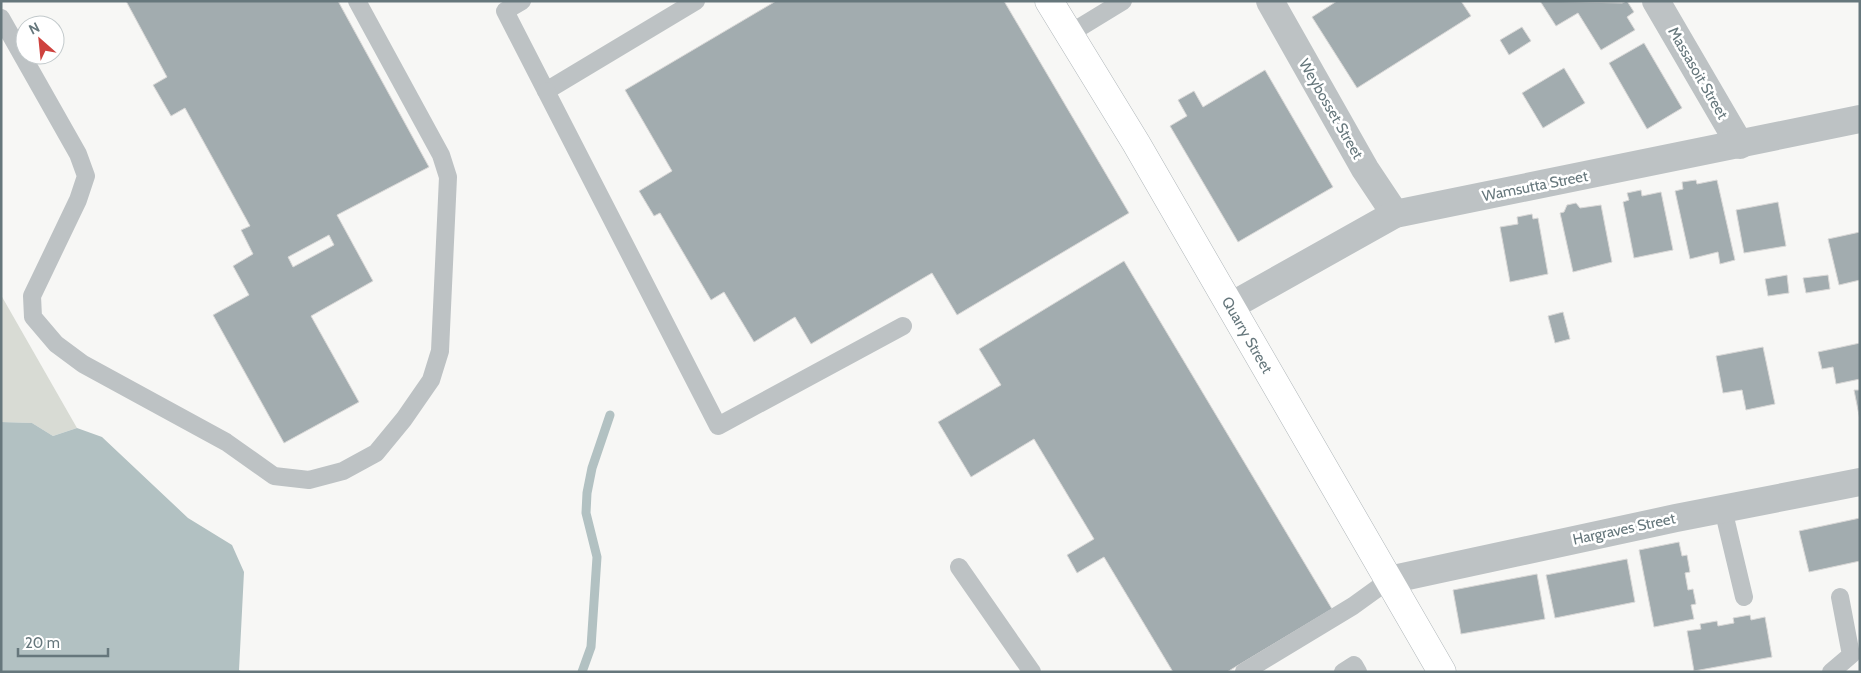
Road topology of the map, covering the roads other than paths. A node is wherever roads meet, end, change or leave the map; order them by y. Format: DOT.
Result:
graph roads {
  1 [pos="357,1"];
  2 [pos="522,1"];
  3 [pos="696,1"];
  4 [pos="1049,1"];
  5 [pos="1122,1"];
  6 [pos="1270,1"];
  7 [pos="1656,1"];
  8 [pos="1,18"];
  9 [pos="1069,34"];
  10 [pos="546,91"];
  11 [pos="1860,119"];
  12 [pos="1740,145"];
  13 [pos="1395,214"];
  14 [pos="1230,306"];
  15 [pos="903,326"];
  16 [pos="1860,482"];
  17 [pos="1723,509"];
  18 [pos="959,567"];
  19 [pos="1389,580"];
  20 [pos="1744,597"];
  21 [pos="1840,597"];
  22 [pos="1032,672"];
  23 [pos="1244,672"];
  24 [pos="1343,672"];
  25 [pos="1358,672"];
  26 [pos="1442,672"];
  27 [pos="1831,672"];
  1 -- 8 [label="lane"];
  2 -- 10 [label="lane"];
  3 -- 10 [label="lane"];
  4 -- 9 [label="street, Quarry Street"];
  5 -- 9 [label="lane"];
  6 -- 13 [label="street, Weybosset Street"];
  7 -- 12 [label="street, Massasoit Street"];
  9 -- 14 [label="street, Quarry Street"];
  10 -- 15 [label="lane"];
  11 -- 12 [label="street, Wamsutta Street"];
  12 -- 13 [label="street, Wamsutta Street"];
  13 -- 14 [label="street, Wamsutta Street"];
  14 -- 19 [label="street, Quarry Street"];
  16 -- 17 [label="street, Hargraves Street"];
  17 -- 19 [label="street, Hargraves Street"];
  17 -- 20 [label="lane"];
  18 -- 22 [label="lane"];
  19 -- 23 [label="lane"];
  19 -- 26 [label="street, Quarry Street"];
  21 -- 27 [label="lane"];
  24 -- 25 [label="lane"];
}
